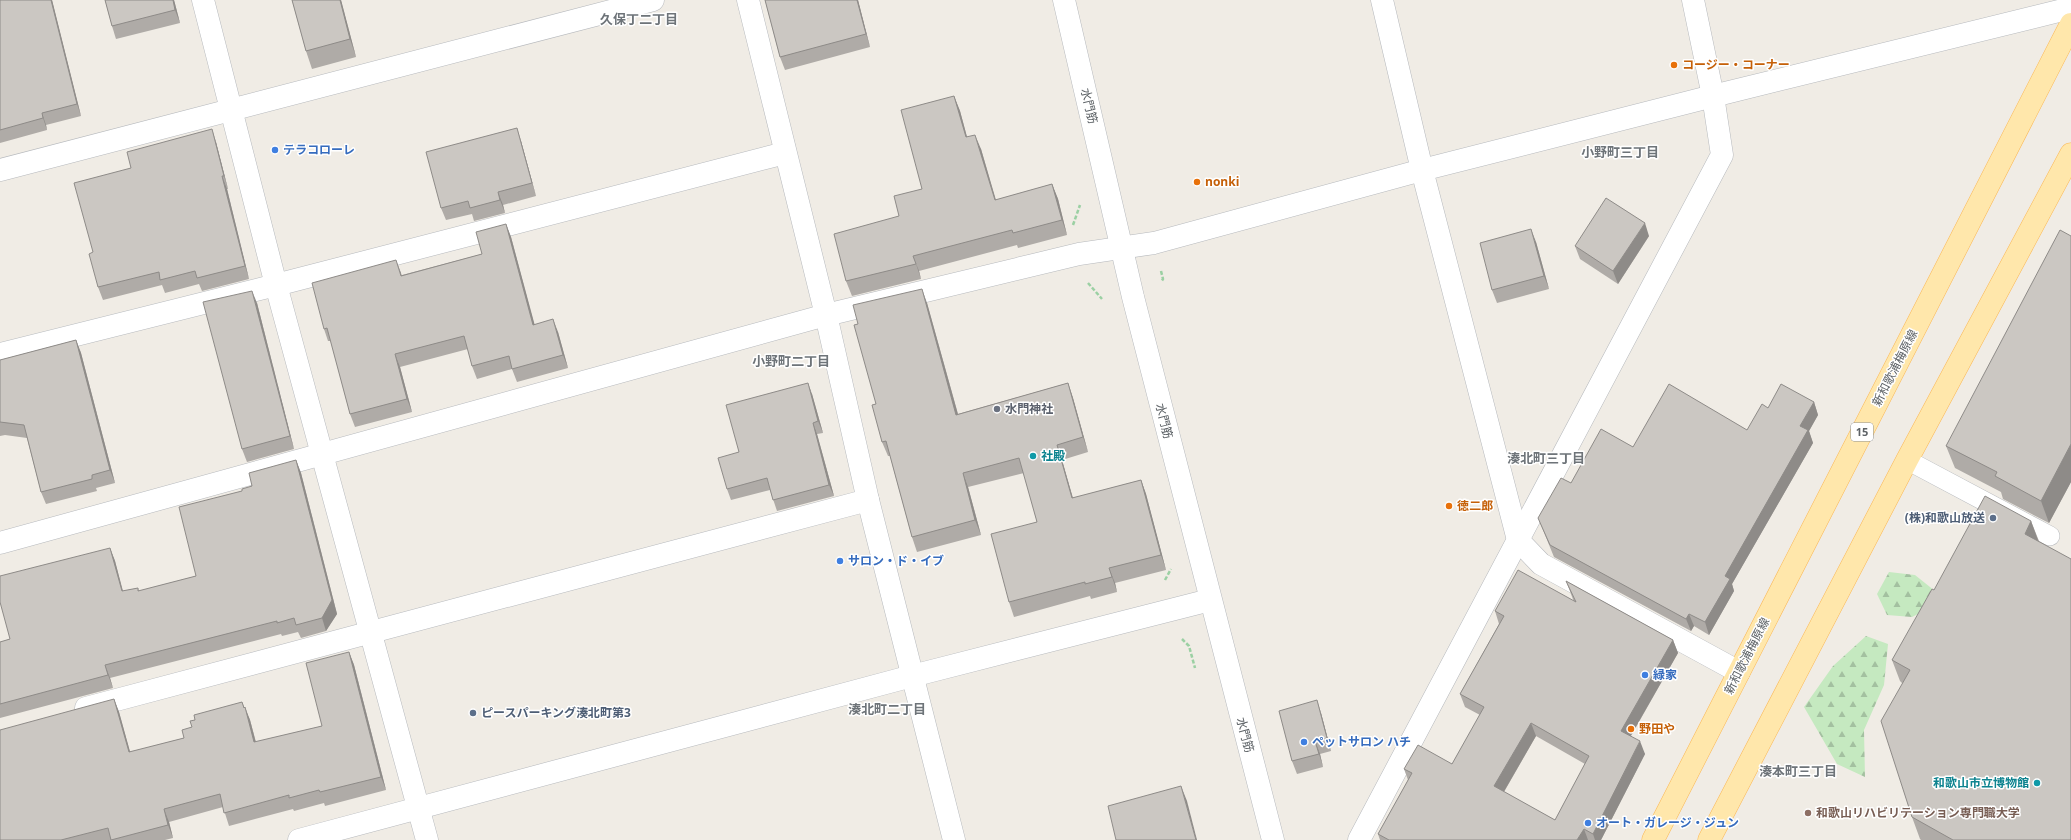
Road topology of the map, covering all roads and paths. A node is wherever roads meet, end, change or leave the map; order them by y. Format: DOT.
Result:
graph roads {
  1 [pos="203,0"];
  2 [pos="653,0"];
  3 [pos="748,0"];
  4 [pos="1064,0"];
  5 [pos="1382,0"];
  6 [pos="1693,0"];
  7 [pos="2071,8"];
  8 [pos="2071,24"];
  9 [pos="1713,96"];
  10 [pos="231,110"];
  11 [pos="786,153"];
  12 [pos="2071,154"];
  13 [pos="0,170"];
  14 [pos="1422,170"];
  15 [pos="1121,248"];
  16 [pos="1079,254"];
  17 [pos="276,285"];
  18 [pos="1107,305"];
  19 [pos="826,315"];
  20 [pos="0,354"];
  21 [pos="322,455"];
  22 [pos="1907,460"];
  23 [pos="868,500"];
  24 [pos="2050,536"];
  25 [pos="1518,540"];
  26 [pos="0,543"];
  27 [pos="1169,561"];
  28 [pos="1210,600"];
  29 [pos="1168,610"];
  30 [pos="370,632"];
  31 [pos="1739,672"];
  32 [pos="912,676"];
  33 [pos="69,712"];
  34 [pos="419,809"];
  35 [pos="299,840"];
  36 [pos="427,840"];
  37 [pos="954,840"];
  38 [pos="1273,840"];
  39 [pos="1359,840"];
  40 [pos="1653,840"];
  41 [pos="1709,840"];
  1 -- 10 [label="street"];
  2 -- 10 [label="street"];
  3 -- 11 [label="street"];
  4 -- 15 [label="street, 水門筋"];
  5 -- 14 [label="street"];
  6 -- 9 [label="street"];
  7 -- 9 [label="street"];
  8 -- 31 [label="main road, 新和歌浦梅原線 / 15"];
  9 -- 14 [label="street"];
  9 -- 25 [label="street"];
  10 -- 13 [label="street"];
  10 -- 17 [label="street"];
  11 -- 17 [label="street"];
  11 -- 19 [label="street"];
  12 -- 22 [label="main road"];
  14 -- 15 [label="street"];
  14 -- 25 [label="street"];
  15 -- 16 [label="street"];
  15 -- 28 [label="street, 水門筋"];
  16 -- 18 [label="path"];
  16 -- 19 [label="street"];
  17 -- 20 [label="street"];
  17 -- 21 [label="street"];
  19 -- 21 [label="street"];
  19 -- 23 [label="street"];
  21 -- 26 [label="street"];
  21 -- 30 [label="street"];
  22 -- 24 [label="lane"];
  22 -- 41 [label="main road"];
  23 -- 30 [label="street"];
  23 -- 32 [label="street"];
  25 -- 31 [label="street"];
  25 -- 39 [label="street"];
  27 -- 29 [label="path"];
  28 -- 29 [label="street"];
  28 -- 38 [label="street, 水門筋"];
  29 -- 32 [label="street"];
  30 -- 33 [label="street"];
  30 -- 34 [label="street"];
  31 -- 40 [label="main road, 新和歌浦梅原線 / 15"];
  32 -- 34 [label="street"];
  32 -- 37 [label="street"];
  34 -- 35 [label="street"];
  34 -- 36 [label="street"];
}
